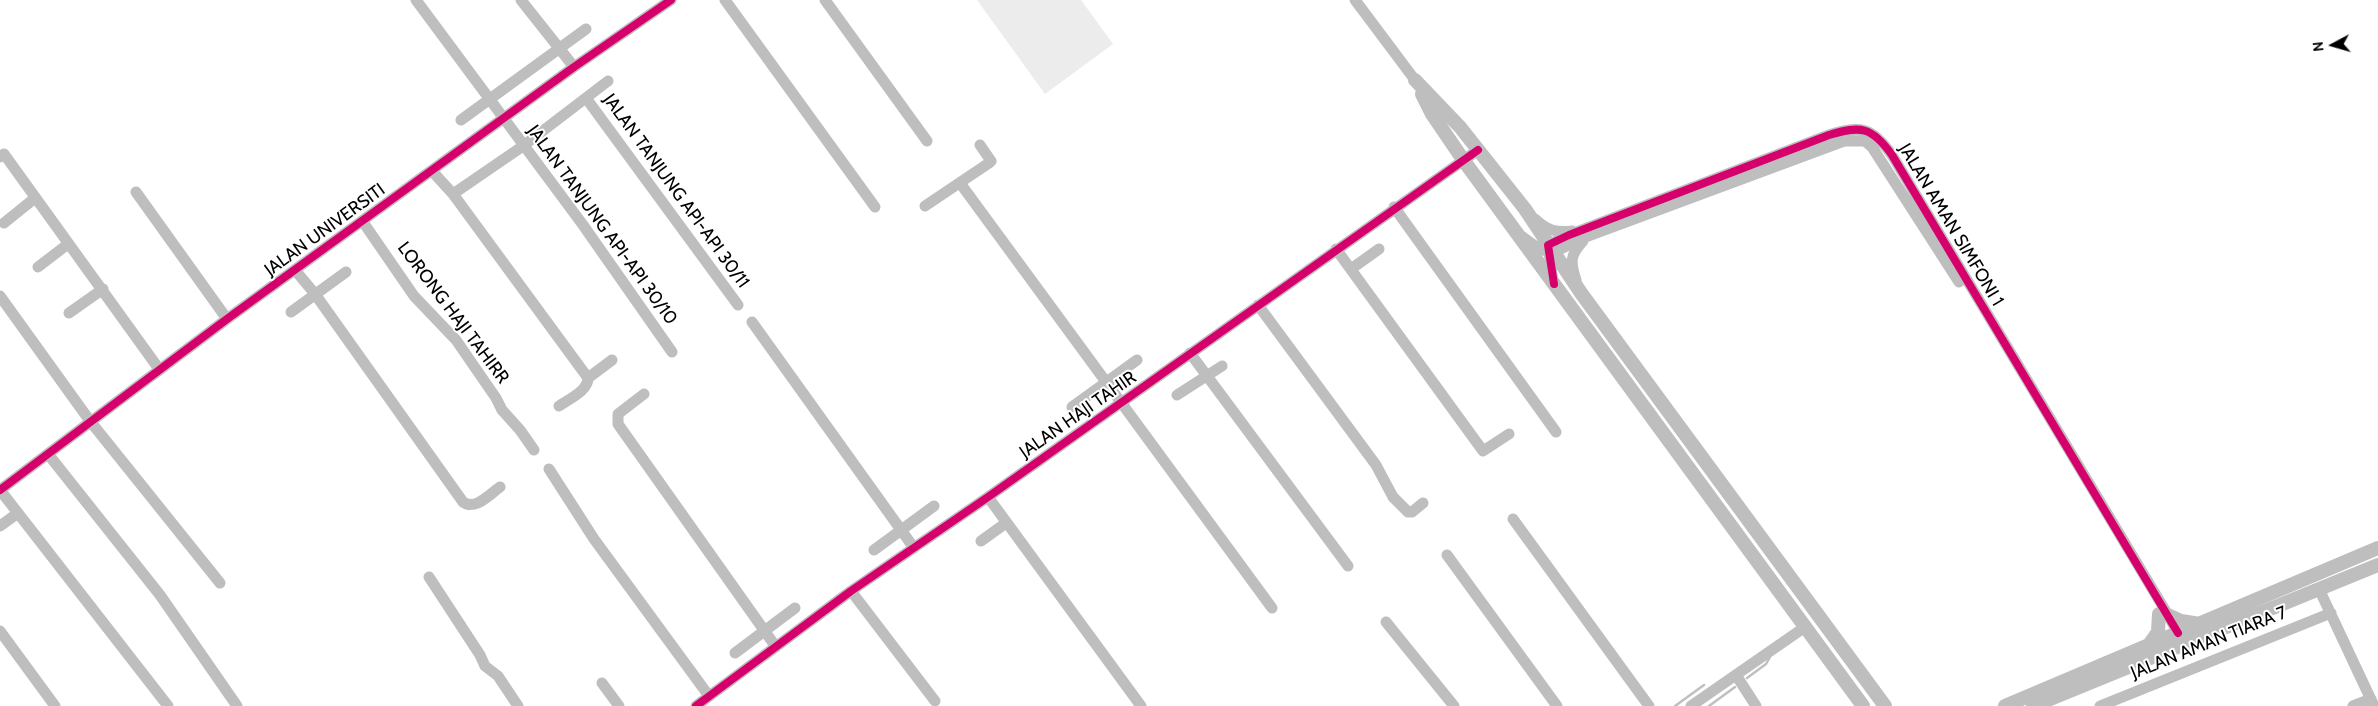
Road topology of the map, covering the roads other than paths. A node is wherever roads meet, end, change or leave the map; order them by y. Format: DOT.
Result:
graph roads {
  1 [pos="416,0"];
  2 [pos="521,0"];
  3 [pos="671,0"];
  4 [pos="724,0"];
  5 [pos="824,0"];
  6 [pos="1355,0"];
  7 [pos="586,29"];
  8 [pos="558,49"];
  9 [pos="574,67"];
  10 [pos="1415,80"];
  11 [pos="608,81"];
  12 [pos="586,98"];
  13 [pos="490,99"];
  14 [pos="504,119"];
  15 [pos="461,120"];
  16 [pos="927,141"];
  17 [pos="980,145"];
  18 [pos="523,146"];
  19 [pos="1478,150"];
  20 [pos="0,157"];
  21 [pos="1464,161"];
  22 [pos="432,171"];
  23 [pos="960,183"];
  24 [pos="136,192"];
  25 [pos="453,194"];
  26 [pos="35,198"];
  27 [pos="926,206"];
  28 [pos="876,207"];
  29 [pos="1394,207"];
  30 [pos="1525,209"];
  31 [pos="363,222"];
  32 [pos="4,223"];
  33 [pos="1584,233"];
  34 [pos="1517,234"];
  35 [pos="68,244"];
  36 [pos="1336,249"];
  37 [pos="1379,249"];
  38 [pos="1550,250"];
  39 [pos="38,268"];
  40 [pos="1351,269"];
  41 [pos="295,270"];
  42 [pos="346,272"];
  43 [pos="1554,284"];
  44 [pos="103,289"];
  45 [pos="1581,293"];
  46 [pos="314,294"];
  47 [pos="0,296"];
  48 [pos="738,305"];
  49 [pos="1258,306"];
  50 [pos="291,312"];
  51 [pos="69,313"];
  52 [pos="227,319"];
  53 [pos="752,322"];
  54 [pos="672,352"];
  55 [pos="1190,353"];
  56 [pos="612,360"];
  57 [pos="1137,360"];
  58 [pos="1222,366"];
  59 [pos="159,369"];
  60 [pos="1207,376"];
  61 [pos="588,378"];
  62 [pos="1106,382"];
  63 [pos="644,394"];
  64 [pos="1177,395"];
  65 [pos="1121,402"];
  66 [pos="559,406"];
  67 [pos="1072,407"];
  68 [pos="90,421"];
  69 [pos="1556,432"];
  70 [pos="1509,434"];
  71 [pos="534,450"];
  72 [pos="48,454"];
  73 [pos="549,468"];
  74 [pos="500,487"];
  75 [pos="0,490"];
  76 [pos="988,498"];
  77 [pos="1423,503"];
  78 [pos="934,506"];
  79 [pos="18,513"];
  80 [pos="1513,519"];
  81 [pos="1006,523"];
  82 [pos="0,526"];
  83 [pos="901,530"];
  84 [pos="982,541"];
  85 [pos="914,548"];
  86 [pos="2378,548"];
  87 [pos="874,550"];
  88 [pos="1447,555"];
  89 [pos="2378,565"];
  90 [pos="1348,566"];
  91 [pos="429,577"];
  92 [pos="220,583"];
  93 [pos="851,591"];
  94 [pos="2320,591"];
  95 [pos="795,608"];
  96 [pos="1272,608"];
  97 [pos="2331,613"];
  98 [pos="2163,615"];
  99 [pos="1386,622"];
  100 [pos="2200,624"];
  101 [pos="1805,627"];
  102 [pos="764,630"];
  103 [pos="0,631"];
  104 [pos="2175,636"];
  105 [pos="2191,643"];
  106 [pos="776,646"];
  107 [pos="2147,646"];
  108 [pos="2168,652"];
  109 [pos="735,653"];
  110 [pos="1736,675"];
  111 [pos="602,683"];
  112 [pos="709,696"];
  113 [pos="935,701"];
  114 [pos="2373,702"];
  115 [pos="55,706"];
  116 [pos="168,706"];
  117 [pos="237,706"];
  118 [pos="518,706"];
  119 [pos="619,706"];
  120 [pos="696,706"];
  121 [pos="1141,706"];
  122 [pos="1454,706"];
  123 [pos="1557,706"];
  124 [pos="1649,706"];
  125 [pos="1691,706"];
  126 [pos="1756,706"];
  127 [pos="1863,706"];
  128 [pos="1884,706"];
  129 [pos="2005,706"];
  130 [pos="2033,706"];
  131 [pos="2100,706"];
  132 [pos="2353,706"];
  1 -- 13 [label="street, JALAN TANJUNG API-API 30/10"];
  2 -- 8 [label="street"];
  3 -- 9 [label="street, JALAN UNIVERSITI"];
  4 -- 28 [label="street"];
  5 -- 16 [label="street"];
  6 -- 10 [label="street"];
  7 -- 8 [label="street"];
  8 -- 9 [label="street"];
  8 -- 13 [label="street"];
  9 -- 14 [label="street, JALAN UNIVERSITI"];
  10 -- 19 [label="street"];
  10 -- 21 [label="street"];
  11 -- 12 [label="street"];
  12 -- 18 [label="street"];
  12 -- 48 [label="street, JALAN TANJUNG API-API 30/11"];
  13 -- 14 [label="street, JALAN TANJUNG API-API 30/10"];
  13 -- 15 [label="street"];
  14 -- 18 [label="street, JALAN TANJUNG API-API 30/10"];
  14 -- 22 [label="street, JALAN UNIVERSITI"];
  17 -- 23 [label="street"];
  18 -- 25 [label="street"];
  18 -- 54 [label="street, JALAN TANJUNG API-API 30/10"];
  19 -- 21 [label="street, JALAN HAJI TAHIR"];
  19 -- 30 [label="street"];
  20 -- 26 [label="street"];
  21 -- 29 [label="street, JALAN HAJI TAHIR"];
  21 -- 34 [label="street"];
  22 -- 25 [label="street"];
  22 -- 31 [label="street, JALAN UNIVERSITI"];
  23 -- 27 [label="street"];
  23 -- 62 [label="street"];
  24 -- 52 [label="street"];
  25 -- 61 [label="street"];
  26 -- 32 [label="street"];
  26 -- 35 [label="street"];
  29 -- 36 [label="street, JALAN HAJI TAHIR"];
  29 -- 69 [label="street"];
  30 -- 33 [label="street"];
  30 -- 38 [label="street"];
  31 -- 41 [label="street, JALAN UNIVERSITI"];
  31 -- 71 [label="street, LORONG HAJI TAHIRR"];
  33 -- 38 [label="street, JALAN AMAN SIMFONI 1"];
  33 -- 45 [label="street"];
  33 -- 98 [label="street, JALAN AMAN SIMFONI 1"];
  34 -- 38 [label="street"];
  34 -- 43 [label="street"];
  35 -- 39 [label="street"];
  35 -- 44 [label="street"];
  36 -- 40 [label="street"];
  36 -- 49 [label="street, JALAN HAJI TAHIR"];
  37 -- 40 [label="street"];
  38 -- 43 [label="street"];
  38 -- 45 [label="street"];
  40 -- 70 [label="street"];
  41 -- 46 [label="street"];
  41 -- 52 [label="street, JALAN UNIVERSITI"];
  42 -- 46 [label="street"];
  43 -- 101 [label="street"];
  44 -- 51 [label="street"];
  44 -- 59 [label="street"];
  45 -- 128 [label="street"];
  46 -- 50 [label="street"];
  46 -- 74 [label="street"];
  47 -- 68 [label="street"];
  49 -- 55 [label="street, JALAN HAJI TAHIR"];
  49 -- 77 [label="street"];
  52 -- 59 [label="street, JALAN UNIVERSITI"];
  53 -- 83 [label="street"];
  55 -- 60 [label="street"];
  55 -- 65 [label="street, JALAN HAJI TAHIR"];
  56 -- 61 [label="street"];
  57 -- 62 [label="street"];
  58 -- 60 [label="street"];
  59 -- 68 [label="street, JALAN UNIVERSITI"];
  60 -- 64 [label="street"];
  60 -- 90 [label="street"];
  61 -- 66 [label="street"];
  62 -- 65 [label="street"];
  62 -- 67 [label="street"];
  63 -- 102 [label="street"];
  65 -- 76 [label="street, JALAN HAJI TAHIR"];
  65 -- 96 [label="street"];
  68 -- 72 [label="street, JALAN UNIVERSITI"];
  68 -- 92 [label="street"];
  72 -- 75 [label="street, JALAN UNIVERSITI"];
  72 -- 117 [label="street"];
  73 -- 112 [label="street"];
  75 -- 79 [label="street"];
  76 -- 81 [label="street"];
  76 -- 85 [label="street, JALAN HAJI TAHIR"];
  78 -- 83 [label="street"];
  79 -- 82 [label="street"];
  79 -- 116 [label="street"];
  80 -- 124 [label="street"];
  81 -- 84 [label="street"];
  81 -- 121 [label="street"];
  83 -- 85 [label="street"];
  83 -- 87 [label="street"];
  85 -- 93 [label="street, JALAN HAJI TAHIR"];
  86 -- 100 [label="street"];
  88 -- 123 [label="street"];
  89 -- 94 [label="street"];
  91 -- 118 [label="street"];
  93 -- 106 [label="street, JALAN HAJI TAHIR"];
  93 -- 113 [label="street"];
  94 -- 97 [label="street"];
  94 -- 105 [label="street"];
  95 -- 102 [label="street"];
  97 -- 114 [label="street"];
  97 -- 131 [label="street, JALAN AMAN TIARA 7"];
  98 -- 100 [label="street"];
  98 -- 104 [label="street, JALAN AMAN SIMFONI 1"];
  98 -- 107 [label="street"];
  99 -- 122 [label="street"];
  100 -- 104 [label="street"];
  101 -- 110 [label="street"];
  101 -- 127 [label="street"];
  102 -- 106 [label="street"];
  102 -- 109 [label="street"];
  103 -- 115 [label="street"];
  104 -- 105 [label="street"];
  104 -- 107 [label="street"];
  104 -- 108 [label="street"];
  105 -- 108 [label="street"];
  106 -- 112 [label="street, JALAN HAJI TAHIR"];
  107 -- 129 [label="street"];
  108 -- 130 [label="street"];
  110 -- 125 [label="street"];
  110 -- 126 [label="street"];
  111 -- 119 [label="street"];
  112 -- 120 [label="street, JALAN HAJI TAHIR"];
  114 -- 132 [label="street"];
}
